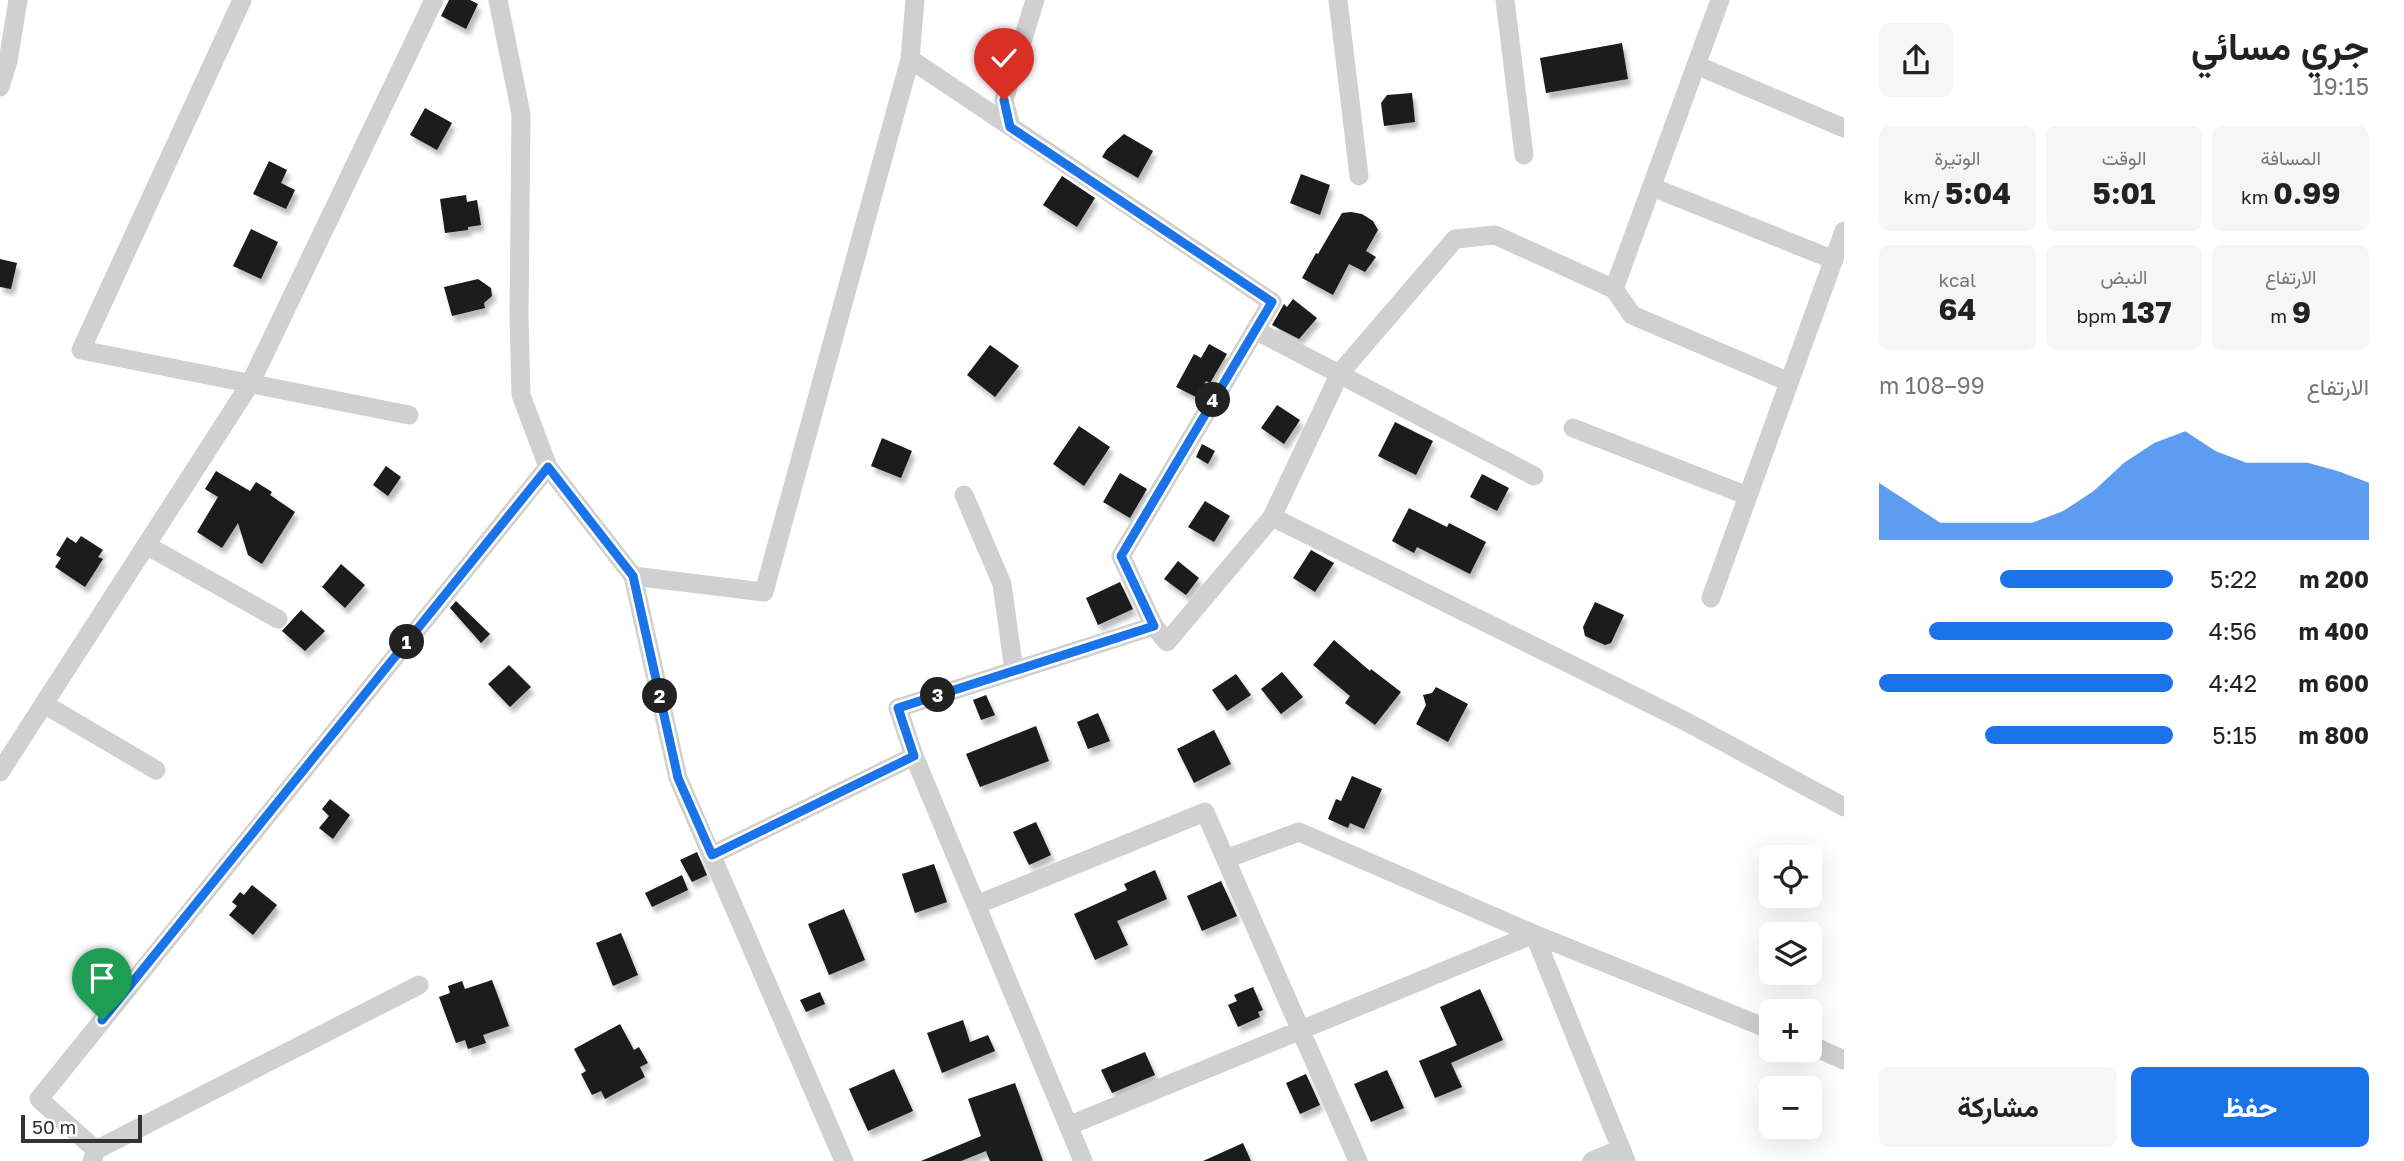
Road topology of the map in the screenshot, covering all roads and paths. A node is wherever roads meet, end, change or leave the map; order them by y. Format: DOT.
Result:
graph roads {
  1 [pos="18,0"];
  2 [pos="242,0"];
  3 [pos="433,0"];
  4 [pos="498,0"];
  5 [pos="915,0"];
  6 [pos="1035,0"];
  7 [pos="1338,0"];
  8 [pos="1505,0"];
  9 [pos="1720,0"];
  10 [pos="910,59"];
  11 [pos="1696,65"];
  12 [pos="0,87"];
  13 [pos="1010,127"];
  14 [pos="1844,128"];
  15 [pos="1524,155"];
  16 [pos="1359,176"];
  17 [pos="1651,187"];
  18 [pos="1844,231"];
  19 [pos="1834,260"];
  20 [pos="1614,289"];
  21 [pos="1255,330"];
  22 [pos="1340,373"];
  23 [pos="1789,382"];
  24 [pos="250,384"];
  25 [pos="410,415"];
  26 [pos="1573,429"];
  27 [pos="548,467"];
  28 [pos="1534,476"];
  29 [pos="964,495"];
  30 [pos="1748,496"];
  31 [pos="1272,517"];
  32 [pos="146,545"];
  33 [pos="633,576"];
  34 [pos="1711,598"];
  35 [pos="278,619"];
  36 [pos="1154,626"];
  37 [pos="1014,671"];
  38 [pos="44,704"];
  39 [pos="914,756"];
  40 [pos="156,770"];
  41 [pos="0,772"];
  42 [pos="1844,807"];
  43 [pos="712,855"];
  44 [pos="1226,859"];
  45 [pos="976,905"];
  46 [pos="1534,934"];
  47 [pos="419,985"];
  48 [pos="1759,1025"];
  49 [pos="1301,1030"];
  50 [pos="1822,1050"];
  51 [pos="1844,1060"];
  52 [pos="1068,1126"];
  53 [pos="1624,1155"];
  54 [pos="94,1156"];
  55 [pos="844,1161"];
  56 [pos="1083,1161"];
  57 [pos="1358,1161"];
  58 [pos="1592,1161"];
  1 -- 12 [label="street"];
  2 -- 24 [label="street"];
  3 -- 24 [label="street"];
  4 -- 27 [label="street"];
  5 -- 10 [label="street"];
  6 -- 13 [label="street"];
  7 -- 16 [label="street"];
  8 -- 15 [label="street"];
  9 -- 11 [label="street"];
  10 -- 13 [label="street"];
  10 -- 33 [label="street"];
  11 -- 14 [label="street"];
  11 -- 17 [label="street"];
  13 -- 21 [label="street"];
  17 -- 19 [label="street"];
  17 -- 20 [label="street"];
  18 -- 19 [label="street"];
  19 -- 23 [label="street"];
  20 -- 22 [label="street"];
  20 -- 23 [label="street"];
  21 -- 22 [label="street"];
  21 -- 36 [label="street"];
  22 -- 28 [label="street"];
  22 -- 31 [label="street"];
  23 -- 30 [label="street"];
  24 -- 25 [label="street"];
  24 -- 32 [label="street"];
  26 -- 30 [label="street"];
  27 -- 33 [label="street"];
  27 -- 54 [label="street"];
  29 -- 37 [label="street"];
  30 -- 34 [label="street"];
  31 -- 36 [label="street"];
  31 -- 42 [label="street"];
  32 -- 35 [label="street"];
  32 -- 38 [label="street"];
  33 -- 43 [label="street"];
  36 -- 37 [label="street"];
  37 -- 39 [label="street"];
  38 -- 40 [label="street"];
  38 -- 41 [label="street"];
  39 -- 43 [label="street"];
  39 -- 45 [label="street"];
  43 -- 55 [label="street"];
  44 -- 45 [label="street"];
  44 -- 46 [label="street"];
  44 -- 49 [label="street"];
  45 -- 52 [label="street"];
  46 -- 48 [label="street"];
  46 -- 49 [label="street"];
  46 -- 53 [label="street"];
  47 -- 54 [label="street"];
  49 -- 52 [label="street"];
  49 -- 57 [label="street"];
  50 -- 51 [label="street"];
  52 -- 56 [label="street"];
  53 -- 58 [label="street"];
}
